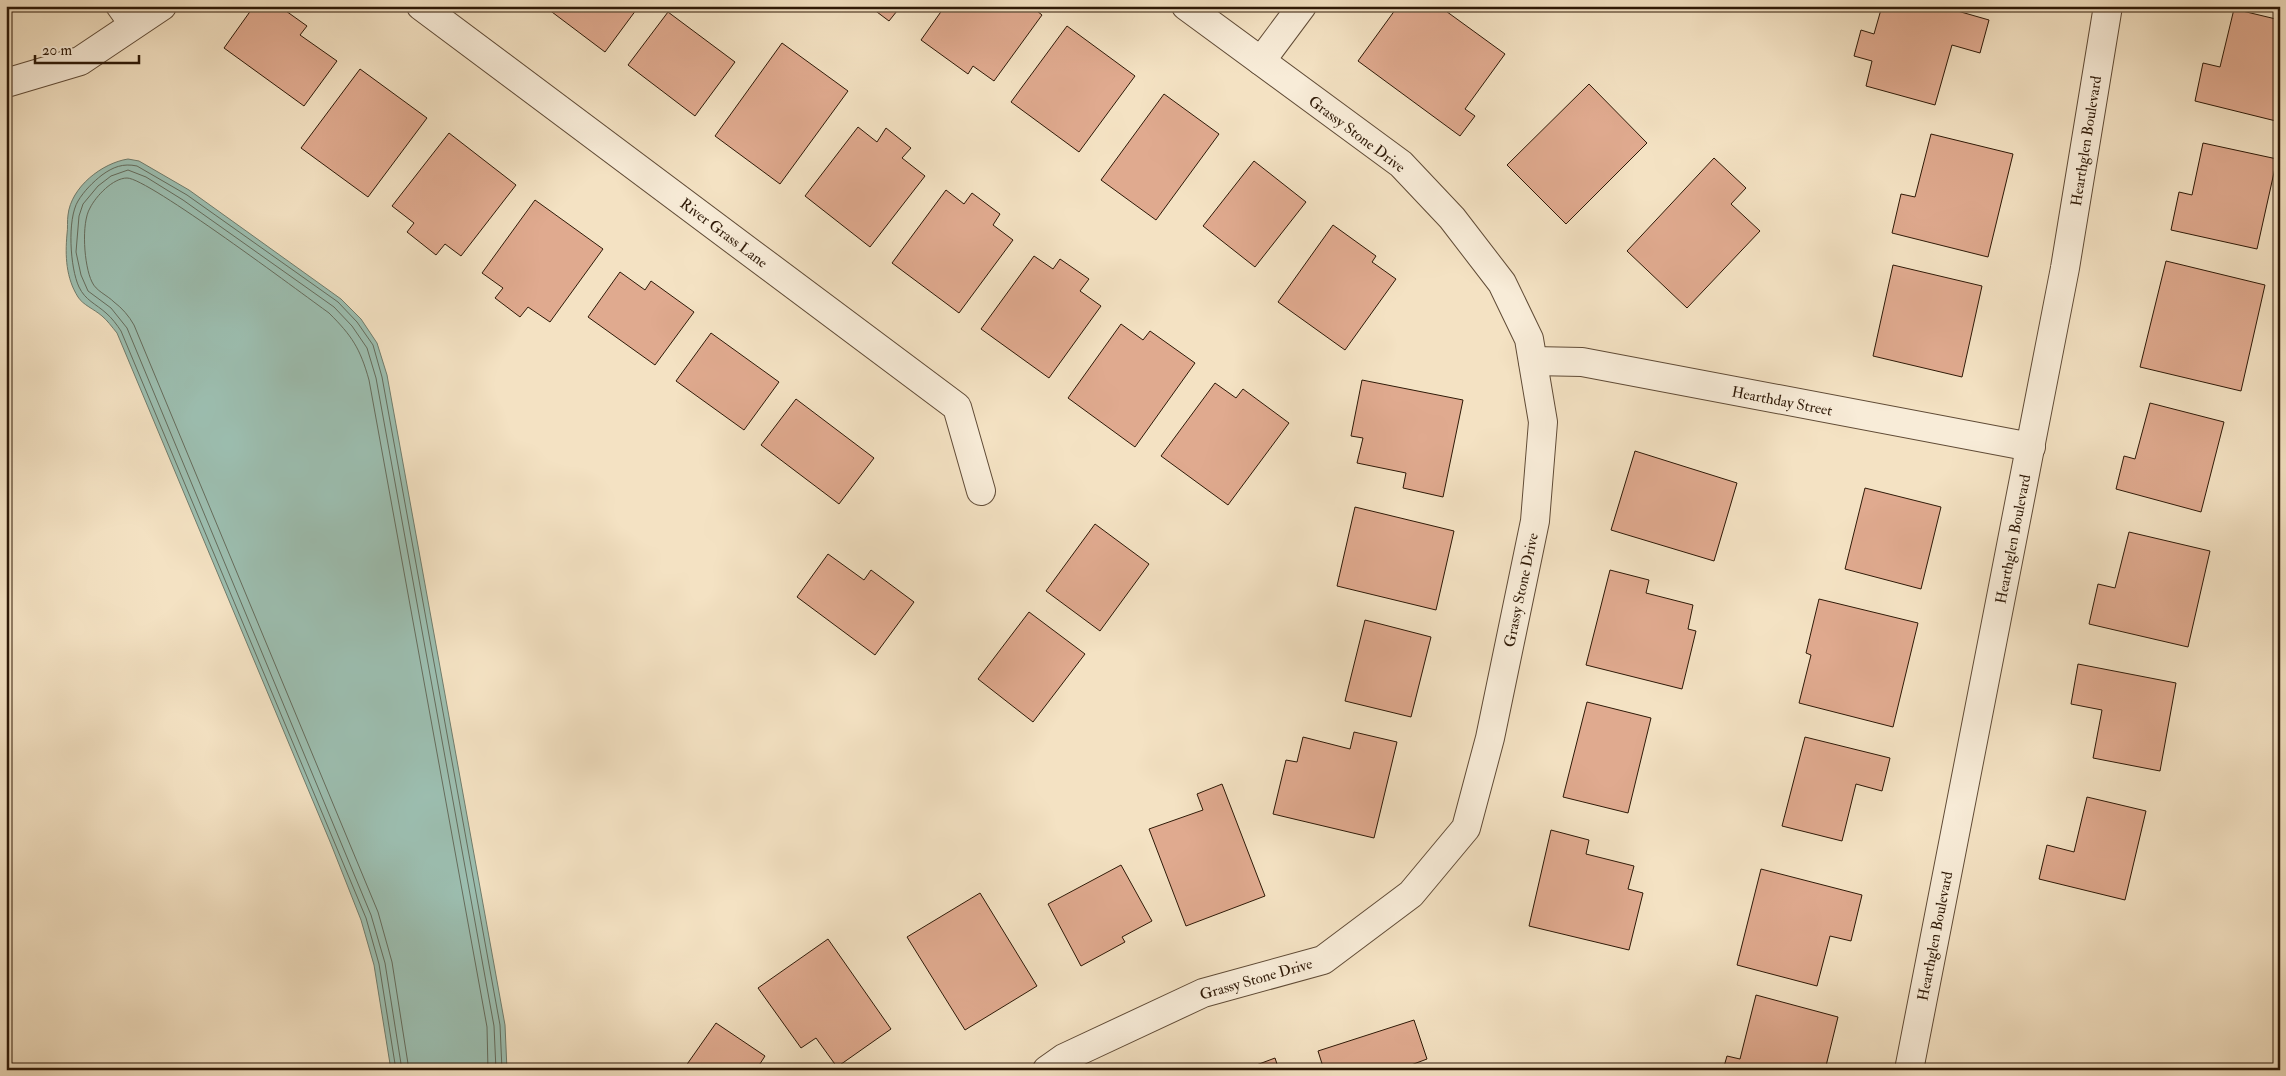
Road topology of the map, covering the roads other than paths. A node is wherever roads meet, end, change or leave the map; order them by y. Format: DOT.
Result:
graph roads {
  1 [pos="162,6"];
  2 [pos="421,6"];
  3 [pos="1186,6"];
  4 [pos="1302,6"];
  5 [pos="2108,6"];
  6 [pos="123,17"];
  7 [pos="1261,61"];
  8 [pos="6,83"];
  9 [pos="1533,361"];
  10 [pos="2030,447"];
  11 [pos="981,491"];
  12 [pos="1047,1070"];
  13 [pos="1909,1070"];
  1 -- 6 [label="street"];
  2 -- 11 [label="street, River Grass Lane"];
  3 -- 7 [label="street, Grassy Stone Drive"];
  4 -- 7 [label="street"];
  5 -- 10 [label="street, Hearthglen Boulevard"];
  6 -- 8 [label="street"];
  7 -- 9 [label="street, Grassy Stone Drive"];
  9 -- 10 [label="street, Hearthday Street"];
  9 -- 12 [label="street, Grassy Stone Drive"];
  10 -- 13 [label="street, Hearthglen Boulevard"];
}
